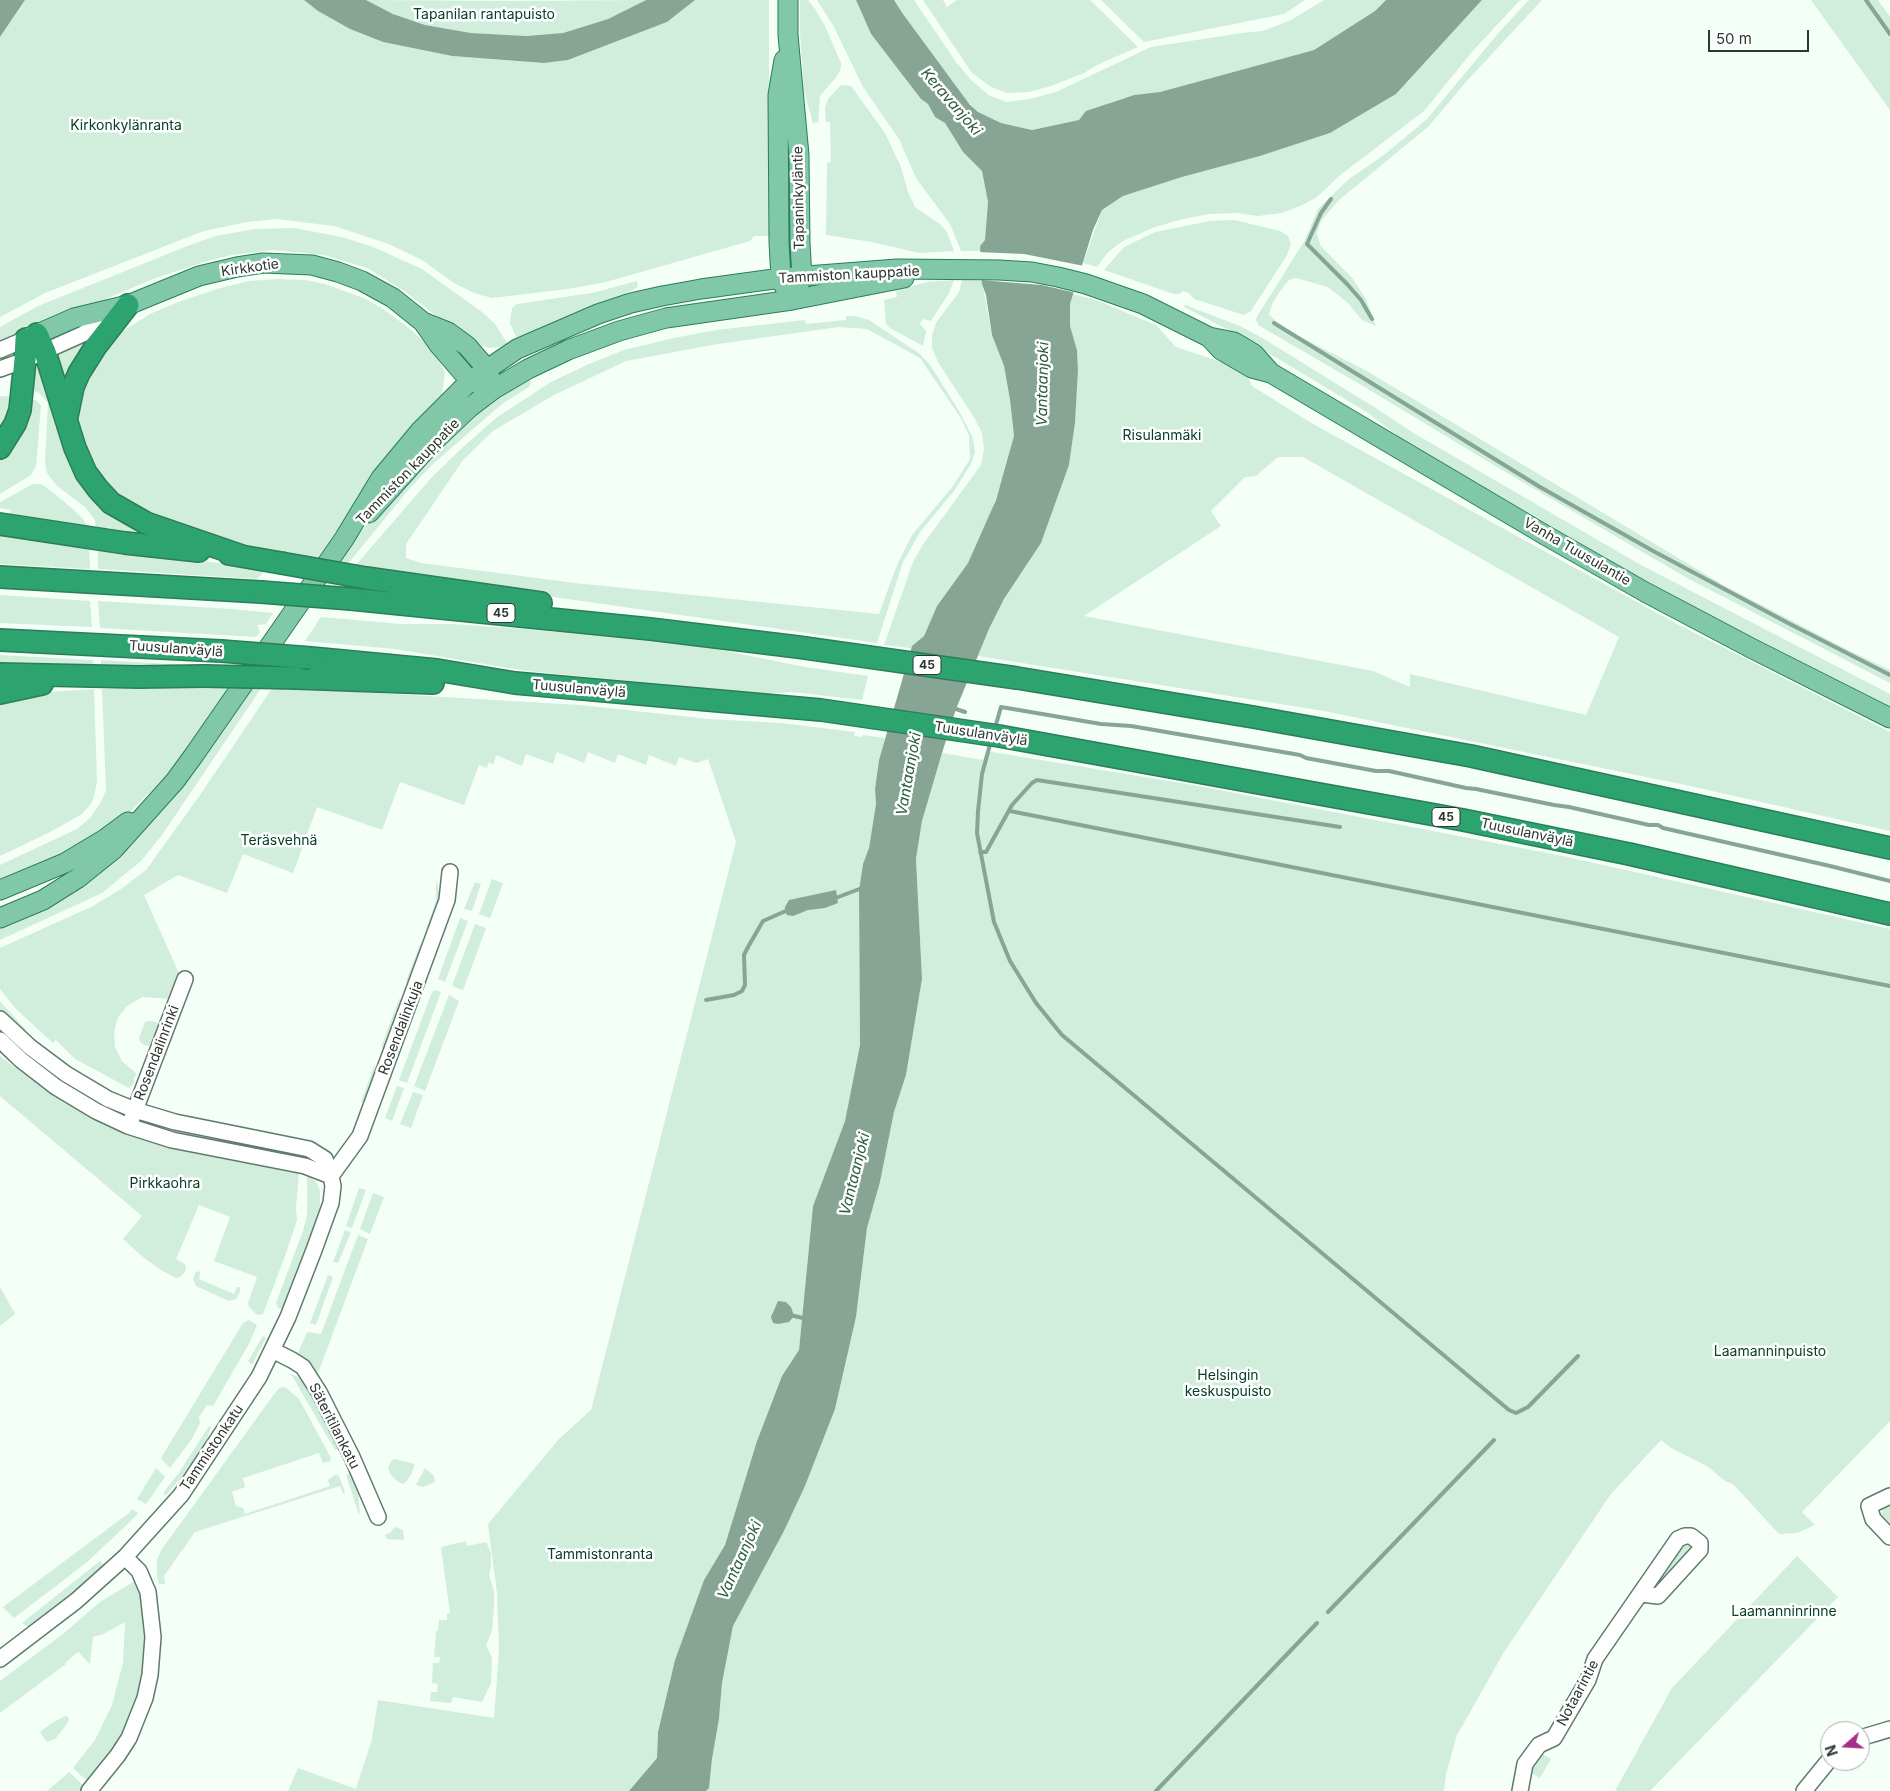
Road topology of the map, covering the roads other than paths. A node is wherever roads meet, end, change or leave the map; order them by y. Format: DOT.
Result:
graph roads {
  1 [pos="788,0"];
  2 [pos="788,35"];
  3 [pos="932,270"];
  4 [pos="802,277"];
  5 [pos="780,278"];
  6 [pos="792,300"];
  7 [pos="128,305"];
  8 [pos="423,322"];
  9 [pos="33,346"];
  10 [pos="0,350"];
  11 [pos="0,369"];
  12 [pos="487,369"];
  13 [pos="470,381"];
  14 [pos="494,389"];
  15 [pos="66,419"];
  16 [pos="0,448"];
  17 [pos="0,524"];
  18 [pos="344,539"];
  19 [pos="242,556"];
  20 [pos="0,577"];
  21 [pos="650,629"];
  22 [pos="0,640"];
  23 [pos="0,674"];
  24 [pos="89,676"];
  25 [pos="515,683"];
  26 [pos="0,693"];
  27 [pos="1890,718"];
  28 [pos="154,804"];
  29 [pos="1890,848"];
  30 [pos="450,872"];
  31 [pos="0,890"];
  32 [pos="1890,914"];
  33 [pos="0,918"];
  34 [pos="185,979"];
  35 [pos="0,1019"];
  36 [pos="0,1040"];
  37 [pos="135,1110"];
  38 [pos="128,1126"];
  39 [pos="331,1176"];
  40 [pos="272,1350"];
  41 [pos="1890,1496"];
  42 [pos="378,1517"];
  43 [pos="1890,1537"];
  44 [pos="125,1557"];
  45 [pos="1641,1594"];
  46 [pos="0,1659"];
  47 [pos="1890,1729"];
  48 [pos="1870,1735"];
  49 [pos="1820,1771"];
  50 [pos="89,1791"];
  51 [pos="1520,1791"];
  52 [pos="1804,1791"];
  1 -- 2 [label="main road, Tapaninkyläntie"];
  2 -- 4 [label="main road, Tapaninkyläntie"];
  2 -- 5 [label="main road, Tapaninkyläntie"];
  3 -- 4 [label="main road, Tammiston kauppatie"];
  3 -- 6 [label="main road, Tammiston kauppatie"];
  3 -- 27 [label="main road, Vanha Tuusulantie"];
  4 -- 5 [label="main road, Tammiston kauppatie"];
  4 -- 6 [label="main road, Tapaninkyläntie"];
  5 -- 6 [label="main road, Tapaninkyläntie"];
  5 -- 12 [label="main road, Tammiston kauppatie"];
  6 -- 14 [label="main road, Tammiston kauppatie"];
  7 -- 8 [label="main road, Kirkkotie"];
  7 -- 9 [label="main road, Kirkkotie"];
  7 -- 15 [label="highway"];
  8 -- 12 [label="main road, Kirkkotie"];
  8 -- 13 [label="main road, Kirkkotie"];
  9 -- 10 [label="street, Kirkkotie"];
  9 -- 11 [label="street, Kirkkotie"];
  9 -- 15 [label="highway"];
  9 -- 16 [label="highway"];
  12 -- 13 [label="main road, Tammiston kauppatie"];
  12 -- 14 [label="main road, Kirkkotie"];
  13 -- 14 [label="main road"];
  13 -- 18 [label="main road, Tammiston kauppatie"];
  14 -- 18 [label="main road, Tammiston kauppatie"];
  15 -- 19 [label="highway"];
  17 -- 19 [label="highway"];
  18 -- 28 [label="main road, Tammiston kauppatie"];
  19 -- 21 [label="highway, bridge"];
  20 -- 21 [label="highway, 45, bridge"];
  21 -- 29 [label="highway, 45"];
  22 -- 25 [label="highway, Tuusulanväylä / 45, bridge"];
  23 -- 24 [label="highway"];
  24 -- 25 [label="highway, bridge"];
  24 -- 26 [label="highway"];
  25 -- 32 [label="highway, Tuusulanväylä / 45"];
  28 -- 31 [label="main road, Tammiston kauppatie"];
  28 -- 33 [label="main road, Tammiston kauppatie"];
  30 -- 39 [label="street, Rosendalinkuja"];
  34 -- 37 [label="street, Rosendalinrinki"];
  35 -- 37 [label="street"];
  36 -- 38 [label="street"];
  37 -- 38 [label="street, Rosendalinrinki"];
  37 -- 39 [label="street"];
  38 -- 39 [label="street"];
  39 -- 40 [label="street, Tammistonkatu"];
  40 -- 42 [label="street, Säteritilankatu"];
  40 -- 44 [label="street, Tammistonkatu"];
  41 -- 43 [label="street"];
  44 -- 46 [label="street, Tammistonkatu"];
  44 -- 50 [label="street"];
  45 -- 51 [label="street, Notaarintie"];
  47 -- 48 [label="street"];
  49 -- 52 [label="street"];
}
